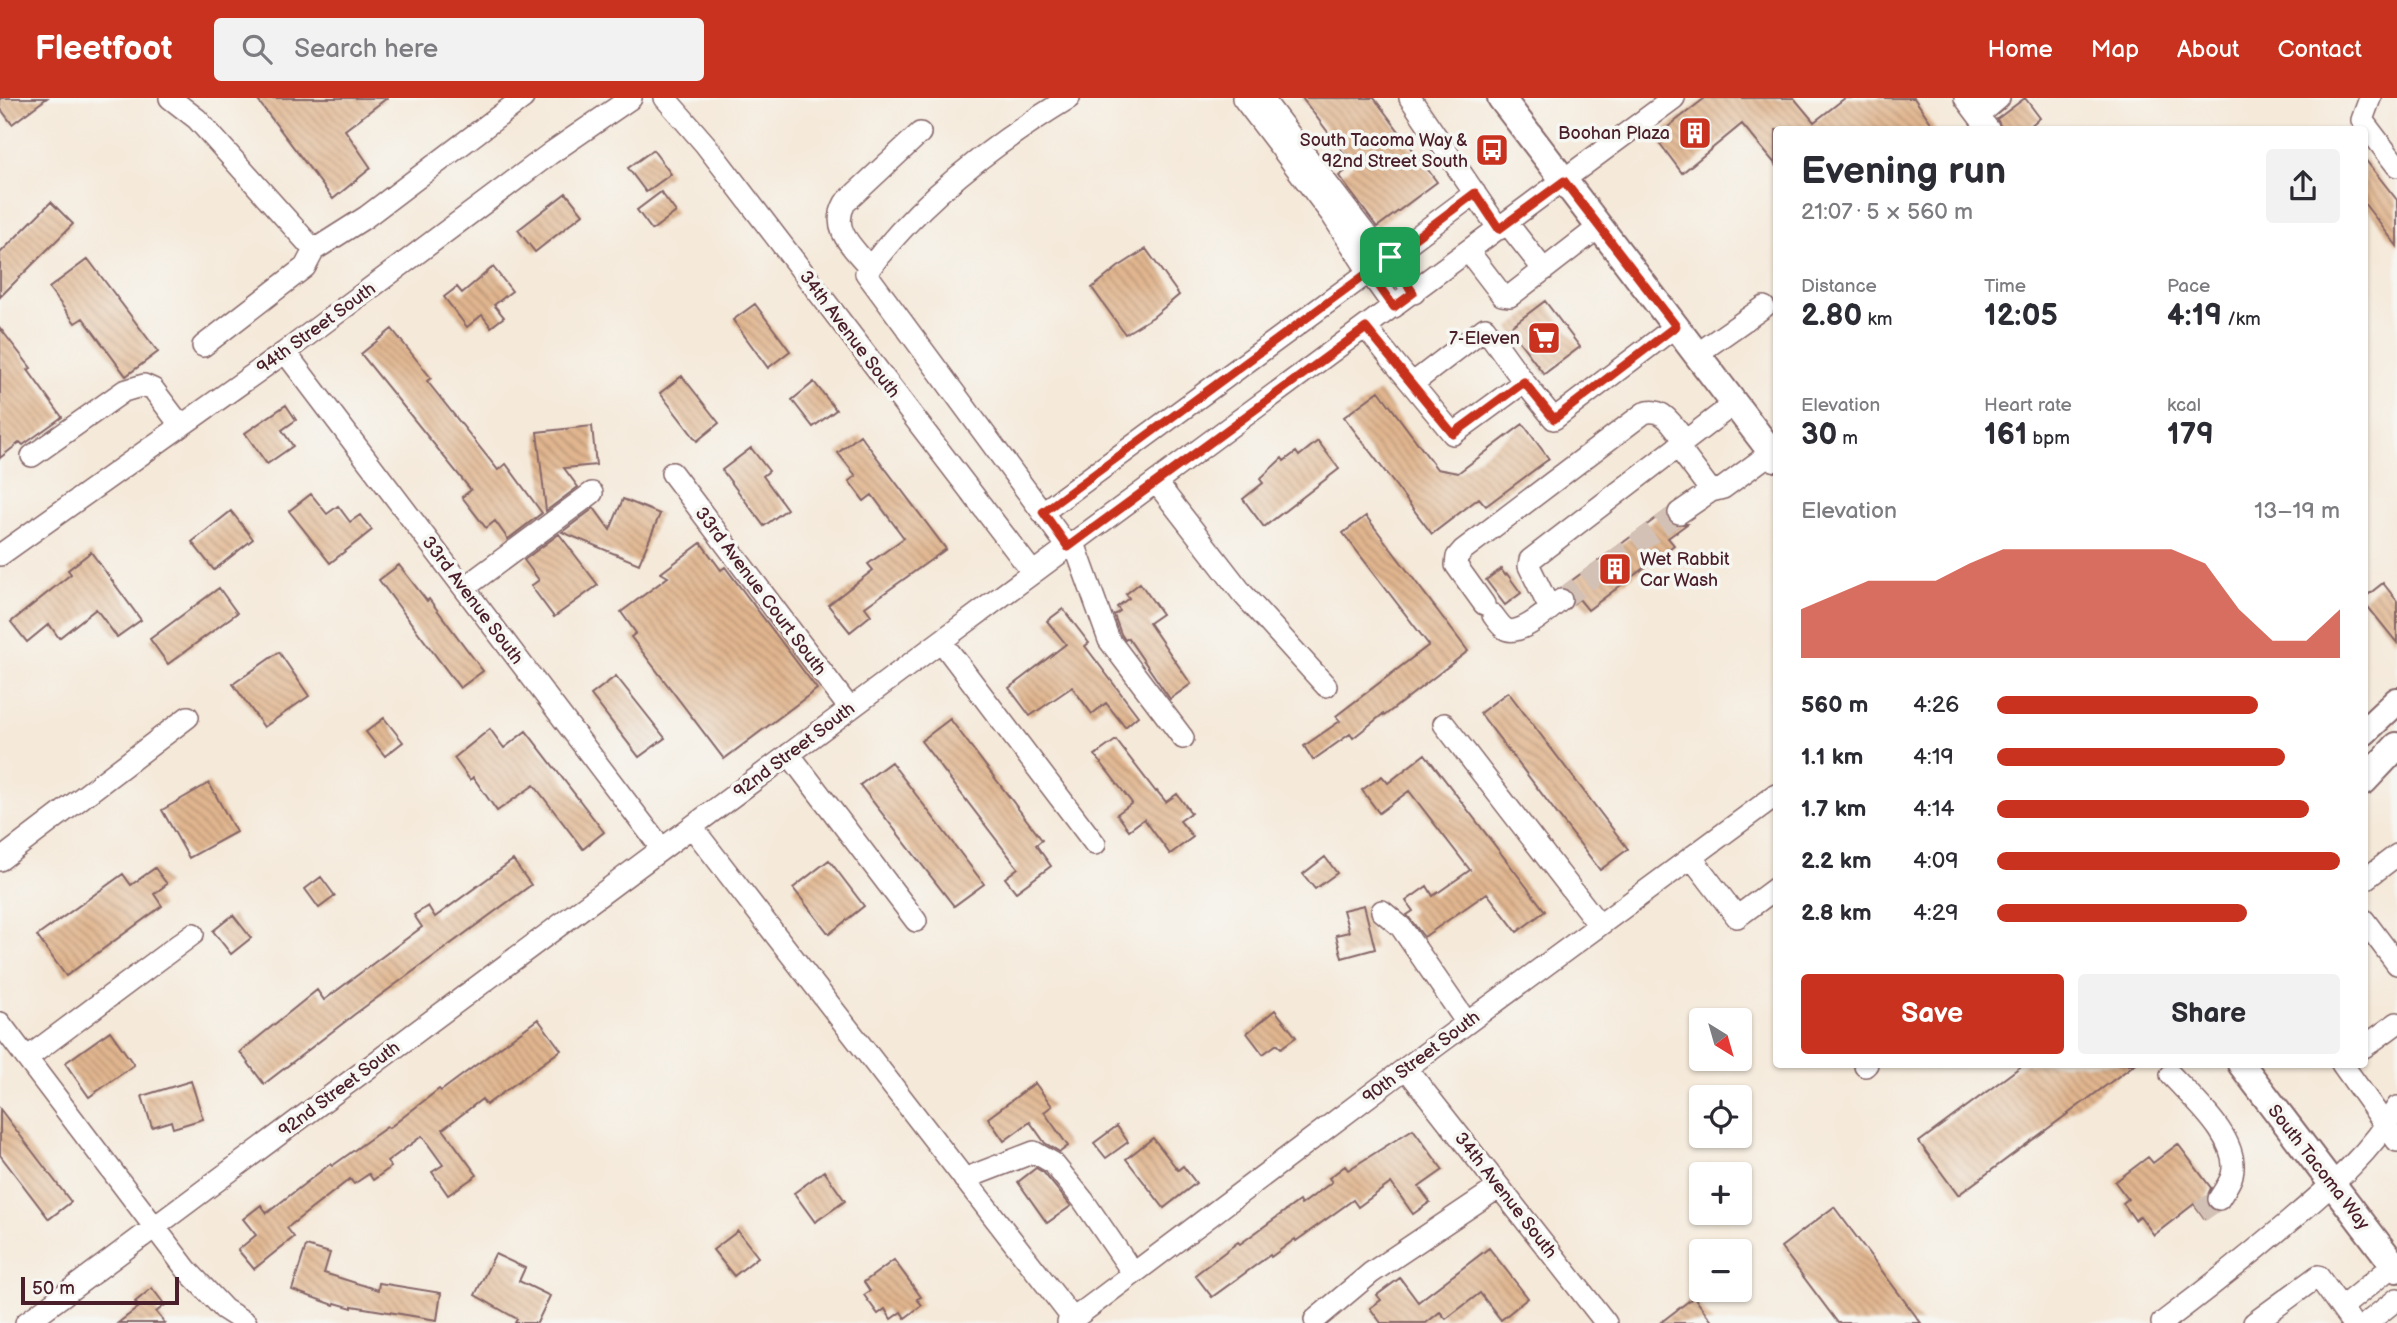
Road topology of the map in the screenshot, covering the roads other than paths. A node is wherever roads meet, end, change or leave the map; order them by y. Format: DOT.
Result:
graph roads {
  1 [pos="170,98"];
  2 [pos="190,98"];
  3 [pos="523,98"];
  4 [pos="631,98"];
  5 [pos="665,98"];
  6 [pos="1069,98"];
  7 [pos="1243,98"];
  8 [pos="1262,98"];
  9 [pos="1410,98"];
  10 [pos="1501,98"];
  11 [pos="1674,98"];
  12 [pos="1965,98"];
  13 [pos="1999,98"];
  14 [pos="2370,98"];
  15 [pos="1984,122"];
  16 [pos="2367,126"];
  17 [pos="204,127"];
  18 [pos="2368,128"];
  19 [pos="920,133"];
  20 [pos="2397,166"];
  21 [pos="1564,181"];
  22 [pos="1475,193"];
  23 [pos="1503,226"];
  24 [pos="1599,228"];
  25 [pos="314,250"];
  26 [pos="1469,252"];
  27 [pos="1390,257"];
  28 [pos="870,268"];
  29 [pos="1544,270"];
  30 [pos="1369,272"];
  31 [pos="1413,293"];
  32 [pos="1394,307"];
  33 [pos="1764,307"];
  34 [pos="1676,326"];
  35 [pos="1366,328"];
  36 [pos="203,346"];
  37 [pos="285,352"];
  38 [pos="1697,354"];
  39 [pos="1524,382"];
  40 [pos="1412,384"];
  41 [pos="1735,403"];
  42 [pos="181,426"];
  43 [pos="1681,444"];
  44 [pos="1773,454"];
  45 [pos="32,456"];
  46 [pos="1773,456"];
  47 [pos="672,473"];
  48 [pos="1156,482"];
  49 [pos="1710,491"];
  50 [pos="593,493"];
  51 [pos="1043,512"];
  52 [pos="1679,513"];
  53 [pos="1071,545"];
  54 [pos="0,555"];
  55 [pos="1033,573"];
  56 [pos="464,588"];
  57 [pos="941,641"];
  58 [pos="1326,686"];
  59 [pos="2397,701"];
  60 [pos="850,709"];
  61 [pos="188,717"];
  62 [pos="1444,724"];
  63 [pos="2368,728"];
  64 [pos="1183,738"];
  65 [pos="2397,746"];
  66 [pos="789,754"];
  67 [pos="2368,777"];
  68 [pos="1773,796"];
  69 [pos="691,827"];
  70 [pos="1095,844"];
  71 [pos="662,849"];
  72 [pos="2397,855"];
  73 [pos="1691,857"];
  74 [pos="0,859"];
  75 [pos="2368,877"];
  76 [pos="1773,890"];
  77 [pos="1382,911"];
  78 [pos="916,921"];
  79 [pos="1599,925"];
  80 [pos="2368,925"];
  81 [pos="193,934"];
  82 [pos="2397,964"];
  83 [pos="0,1023"];
  84 [pos="1467,1023"];
  85 [pos="2397,1023"];
  86 [pos="2368,1044"];
  87 [pos="27,1058"];
  88 [pos="1406,1068"];
  89 [pos="2244,1068"];
  90 [pos="2261,1068"];
  91 [pos="2345,1068"];
  92 [pos="2171,1075"];
  93 [pos="2272,1105"];
  94 [pos="2397,1107"];
  95 [pos="2392,1134"];
  96 [pos="964,1179"];
  97 [pos="2333,1184"];
  98 [pos="1499,1186"];
  99 [pos="2219,1199"];
  100 [pos="155,1227"];
  101 [pos="2395,1267"];
  102 [pos="1133,1273"];
  103 [pos="2397,1299"];
  104 [pos="2347,1315"];
  105 [pos="1315,1320"];
  106 [pos="1071,1321"];
  107 [pos="26,1323"];
  108 [pos="246,1323"];
  109 [pos="1606,1323"];
  110 [pos="2162,1323"];
  111 [pos="2254,1323"];
  112 [pos="2367,1323"];
  1 -- 17 [label="street"];
  2 -- 17 [label="street"];
  3 -- 25 [label="street"];
  4 -- 37 [label="street, 94th Street South"];
  5 -- 55 [label="street, 34th Avenue South"];
  6 -- 28 [label="street"];
  7 -- 30 [label="street"];
  8 -- 27 [label="street"];
  9 -- 22 [label="street"];
  10 -- 21 [label="main road"];
  11 -- 21 [label="street, 92nd Street South"];
  12 -- 15 [label="street"];
  13 -- 15 [label="street"];
  14 -- 16 [label="street"];
  17 -- 25 [label="street"];
  18 -- 20 [label="street"];
  19 -- 28 [label="street"];
  21 -- 23 [label="street, 92nd Street South"];
  21 -- 24 [label="main road"];
  22 -- 23 [label="street"];
  22 -- 27 [label="street"];
  23 -- 26 [label="street, 92nd Street South"];
  23 -- 29 [label="street"];
  24 -- 29 [label="street"];
  24 -- 34 [label="main road"];
  25 -- 36 [label="street"];
  26 -- 29 [label="street"];
  26 -- 31 [label="street, 92nd Street South"];
  27 -- 31 [label="street"];
  28 -- 51 [label="street"];
  30 -- 32 [label="street"];
  30 -- 51 [label="street"];
  31 -- 32 [label="street, 92nd Street South"];
  32 -- 35 [label="street, 92nd Street South"];
  33 -- 38 [label="street"];
  34 -- 38 [label="main road"];
  34 -- 39 [label="street"];
  35 -- 40 [label="street"];
  35 -- 48 [label="street, 92nd Street South"];
  37 -- 42 [label="street, 94th Street South"];
  37 -- 56 [label="street, 33rd Avenue South"];
  38 -- 41 [label="main road"];
  39 -- 40 [label="street"];
  39 -- 40 [label="street"];
  41 -- 43 [label="street"];
  41 -- 44 [label="main road"];
  42 -- 45 [label="street"];
  42 -- 54 [label="street, 94th Street South"];
  43 -- 43 [label="street"];
  43 -- 49 [label="street"];
  46 -- 49 [label="street"];
  47 -- 60 [label="street, 33rd Avenue Court South"];
  48 -- 53 [label="street, 92nd Street South"];
  48 -- 58 [label="street"];
  49 -- 52 [label="street"];
  50 -- 56 [label="street"];
  51 -- 53 [label="street"];
  53 -- 55 [label="street, 92nd Street South"];
  53 -- 64 [label="street"];
  55 -- 57 [label="street, 92nd Street South"];
  56 -- 71 [label="street, 33rd Avenue South"];
  57 -- 60 [label="street, 92nd Street South"];
  57 -- 70 [label="street"];
  59 -- 63 [label="main road"];
  60 -- 66 [label="street, 92nd Street South"];
  61 -- 74 [label="street"];
  62 -- 79 [label="street"];
  65 -- 67 [label="main road"];
  66 -- 69 [label="street, 92nd Street South"];
  66 -- 78 [label="street"];
  68 -- 73 [label="street, 90th Street South"];
  69 -- 71 [label="street, 92nd Street South"];
  69 -- 96 [label="street"];
  71 -- 100 [label="street, 92nd Street South"];
  72 -- 75 [label="street"];
  73 -- 76 [label="street"];
  73 -- 79 [label="street, 90th Street South"];
  77 -- 84 [label="street"];
  79 -- 84 [label="street, 90th Street South"];
  80 -- 82 [label="street"];
  81 -- 87 [label="street"];
  83 -- 87 [label="street"];
  84 -- 88 [label="street, 90th Street South"];
  85 -- 86 [label="street"];
  87 -- 100 [label="street"];
  88 -- 98 [label="street, 34th Avenue South"];
  88 -- 102 [label="street, 90th Street South"];
  89 -- 93 [label="main road, South Tacoma Way"];
  90 -- 93 [label="main road"];
  91 -- 95 [label="street"];
  92 -- 99 [label="street"];
  93 -- 97 [label="main road, South Tacoma Way"];
  94 -- 95 [label="street"];
  95 -- 97 [label="street"];
  96 -- 102 [label="street"];
  96 -- 106 [label="street"];
  97 -- 101 [label="main road, South Tacoma Way"];
  97 -- 110 [label="street"];
  98 -- 105 [label="street"];
  98 -- 109 [label="street, 34th Avenue South"];
  100 -- 107 [label="street, 92nd Street South"];
  100 -- 108 [label="street"];
  101 -- 104 [label="street"];
  102 -- 106 [label="street, 90th Street South"];
  103 -- 112 [label="street"];
  104 -- 111 [label="street"];
}
